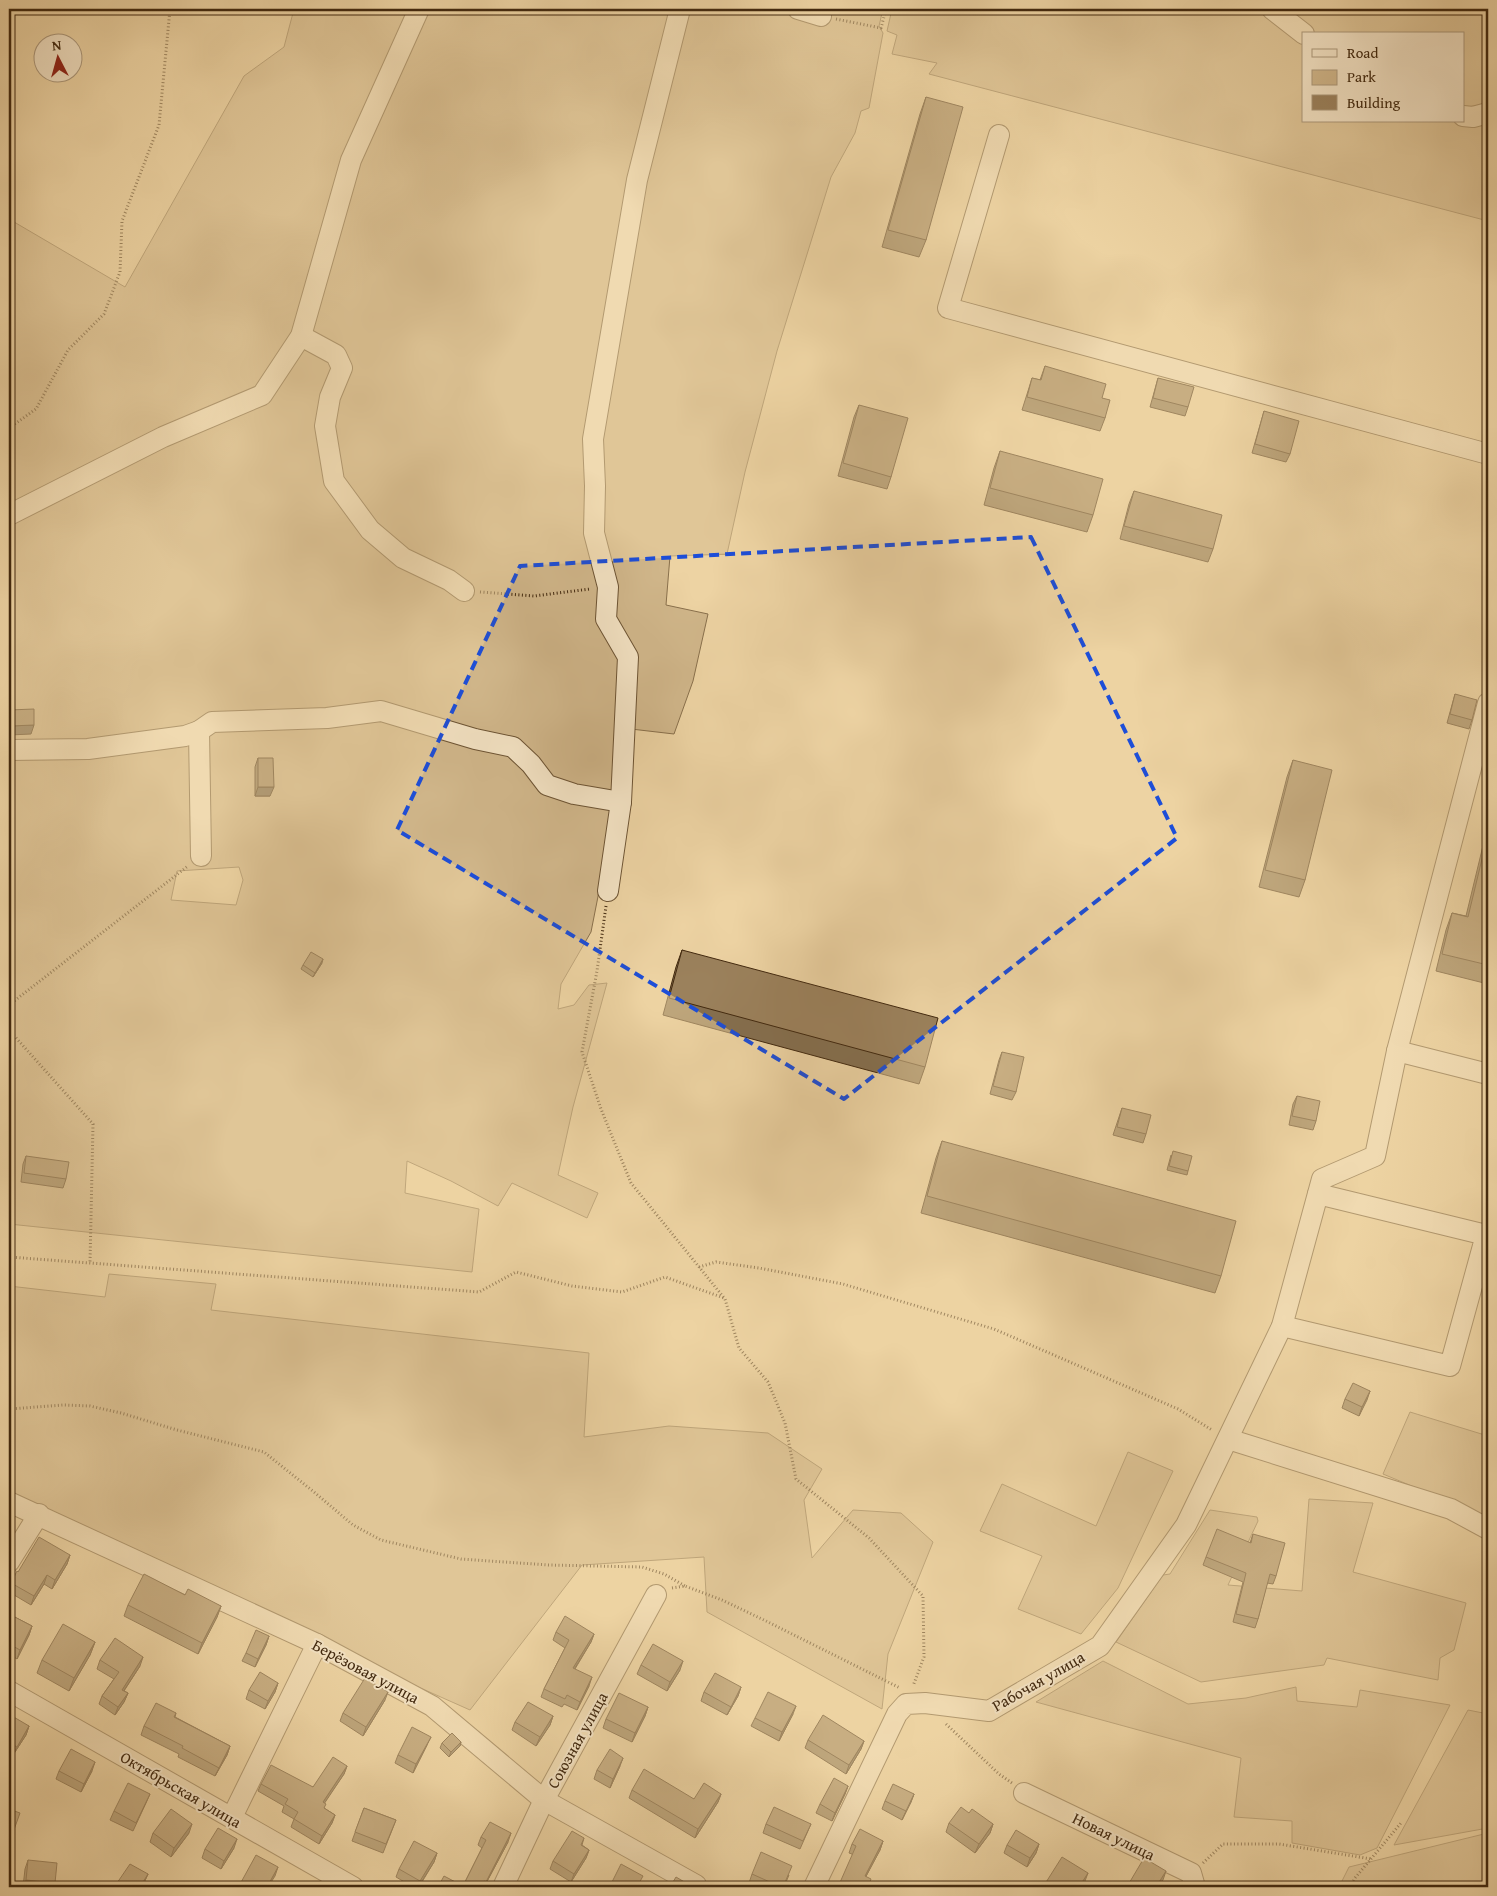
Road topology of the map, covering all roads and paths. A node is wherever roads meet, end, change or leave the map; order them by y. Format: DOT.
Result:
graph roads {
  1 [pos="170,9"];
  2 [pos="680,9"];
  3 [pos="798,9"];
  4 [pos="886,9"];
  5 [pos="1272,9"];
  6 [pos="420,11"];
  7 [pos="821,16"];
  8 [pos="1302,32"];
  9 [pos="1488,113"];
  10 [pos="1464,116"];
  11 [pos="999,135"];
  12 [pos="301,336"];
  13 [pos="9,428"];
  14 [pos="1488,454"];
  15 [pos="9,515"];
  16 [pos="608,587"];
  17 [pos="464,591"];
  18 [pos="1488,703"];
  19 [pos="199,731"];
  20 [pos="9,750"];
  21 [pos="621,802"];
  22 [pos="202,856"];
  23 [pos="608,891"];
  24 [pos="9,1005"];
  25 [pos="9,1030"];
  26 [pos="1397,1051"];
  27 [pos="1488,1074"];
  28 [pos="1318,1194"];
  29 [pos="9,1257"];
  30 [pos="90,1263"];
  31 [pos="699,1267"];
  32 [pos="725,1299"];
  33 [pos="1282,1326"];
  34 [pos="9,1409"];
  35 [pos="1228,1439"];
  36 [pos="9,1502"];
  37 [pos="39,1514"];
  38 [pos="1488,1529"];
  39 [pos="9,1562"];
  40 [pos="685,1586"];
  41 [pos="656,1595"];
  42 [pos="317,1644"];
  43 [pos="9,1691"];
  44 [pos="908,1699"];
  45 [pos="946,1723"];
  46 [pos="1024,1792"];
  47 [pos="544,1800"];
  48 [pos="232,1817"];
  49 [pos="1401,1824"];
  50 [pos="1371,1859"];
  51 [pos="1193,1880"];
  52 [pos="696,1885"];
  53 [pos="353,1887"];
  54 [pos="503,1887"];
  55 [pos="814,1887"];
  56 [pos="1350,1887"];
  1 -- 13 [label="path"];
  2 -- 16 [label="street"];
  3 -- 7 [label="street"];
  4 -- 7 [label="path"];
  5 -- 8 [label="street"];
  6 -- 12 [label="street"];
  9 -- 10 [label="street"];
  11 -- 14 [label="street"];
  12 -- 15 [label="street"];
  12 -- 17 [label="street"];
  16 -- 17 [label="path"];
  16 -- 21 [label="street"];
  18 -- 26 [label="street"];
  19 -- 20 [label="street"];
  19 -- 21 [label="street"];
  19 -- 22 [label="street"];
  21 -- 23 [label="street"];
  22 -- 24 [label="path"];
  23 -- 31 [label="path"];
  25 -- 30 [label="path"];
  26 -- 27 [label="street"];
  26 -- 28 [label="street, Рабочая улица"];
  28 -- 33 [label="street, Рабочая улица"];
  28 -- 33 [label="street"];
  29 -- 30 [label="path"];
  30 -- 32 [label="path"];
  31 -- 32 [label="path"];
  31 -- 35 [label="path"];
  32 -- 44 [label="path"];
  33 -- 35 [label="street, Рабочая улица"];
  34 -- 40 [label="path"];
  35 -- 38 [label="street"];
  35 -- 44 [label="street, Рабочая улица"];
  36 -- 37 [label="street, Берёзовая улица"];
  37 -- 39 [label="street"];
  37 -- 42 [label="street, Берёзовая улица"];
  40 -- 41 [label="path"];
  40 -- 44 [label="path"];
  41 -- 47 [label="street, Союзная улица"];
  42 -- 47 [label="street, Берёзовая улица"];
  42 -- 48 [label="street"];
  43 -- 48 [label="street, Октябрьская улица"];
  44 -- 55 [label="street"];
  45 -- 46 [label="path"];
  46 -- 51 [label="street, Новая улица"];
  47 -- 52 [label="street, Берёзовая улица"];
  47 -- 54 [label="street, Союзная улица"];
  48 -- 53 [label="street, Октябрьская улица"];
  49 -- 50 [label="path"];
  50 -- 51 [label="path"];
  50 -- 56 [label="path"];
}
